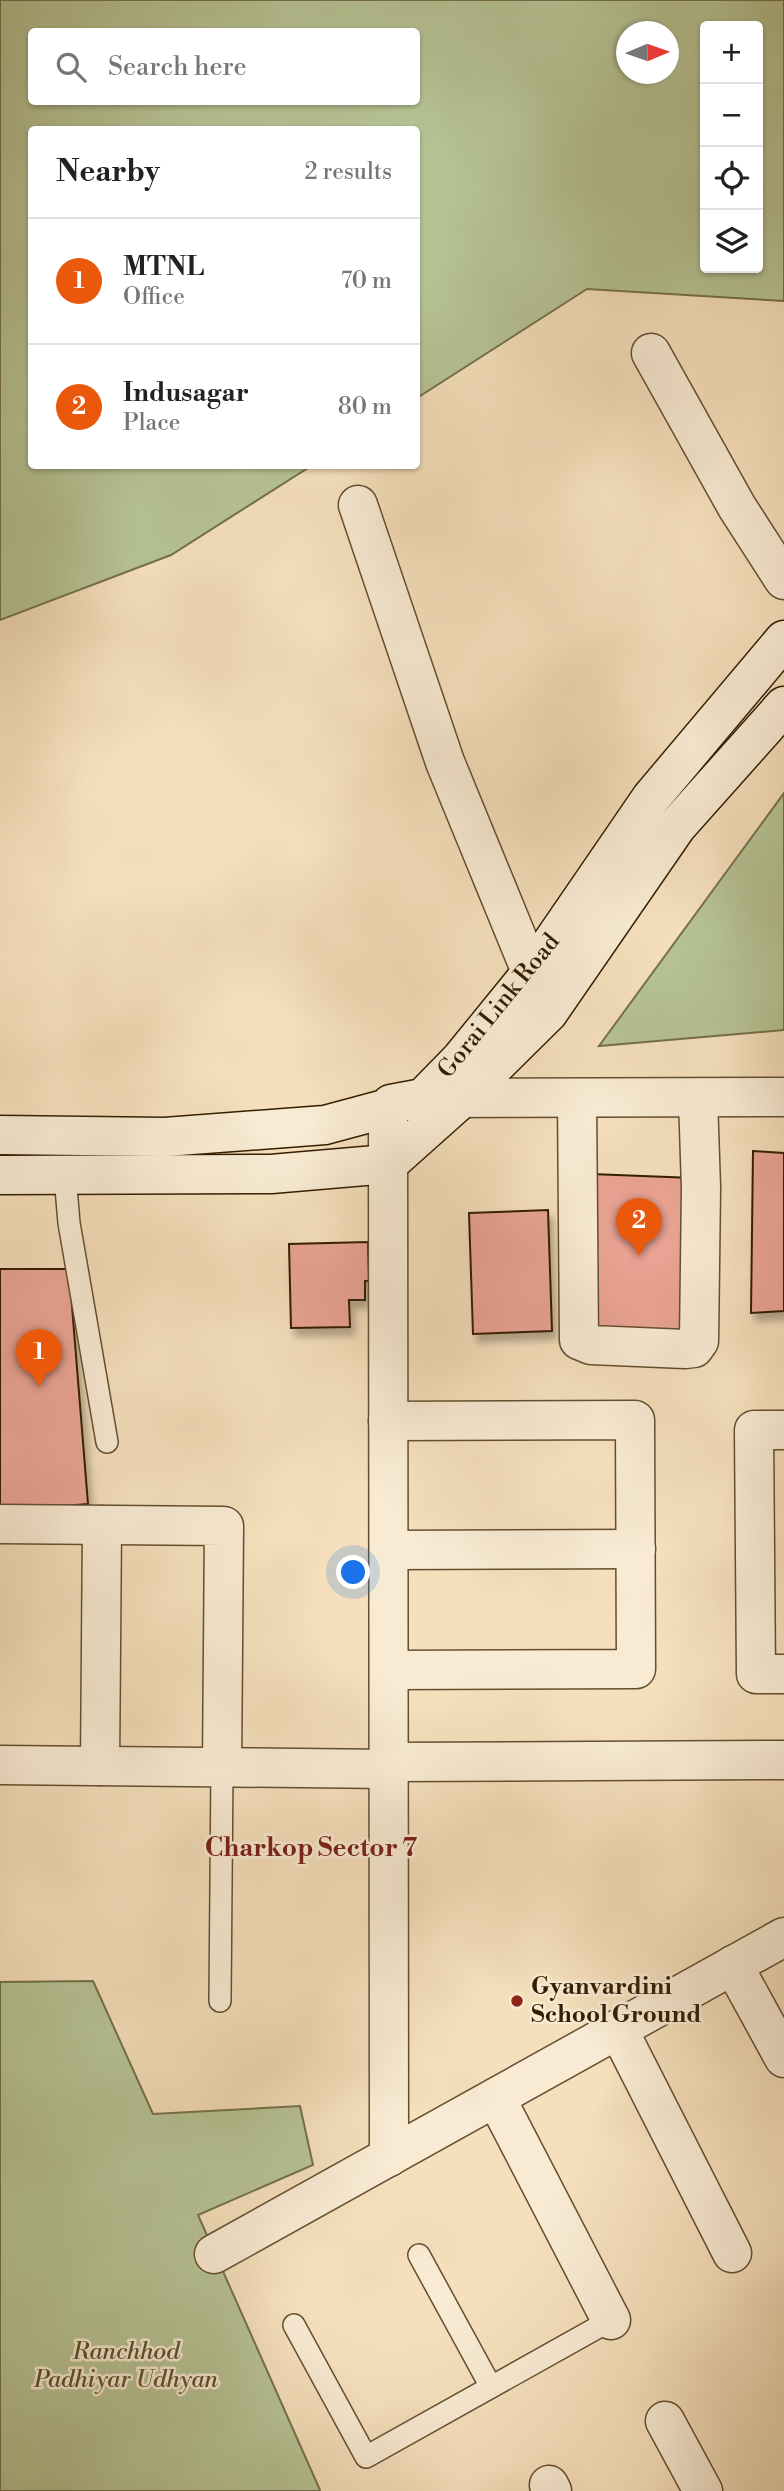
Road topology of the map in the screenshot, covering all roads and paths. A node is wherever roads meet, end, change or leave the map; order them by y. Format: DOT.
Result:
graph roads {
  1 [pos="651,353"];
  2 [pos="358,505"];
  3 [pos="784,580"];
  4 [pos="784,640"];
  5 [pos="784,706"];
  6 [pos="531,973"];
  7 [pos="548,1013"];
  8 [pos="784,1097"];
  9 [pos="462,1098"];
  10 [pos="577,1098"];
  11 [pos="698,1098"];
  12 [pos="405,1103"];
  13 [pos="0,1135"];
  14 [pos="388,1164"];
  15 [pos="0,1175"];
  16 [pos="65,1176"];
  17 [pos="388,1421"];
  18 [pos="784,1430"];
  19 [pos="107,1442"];
  20 [pos="0,1524"];
  21 [pos="102,1525"];
  22 [pos="769,1546"];
  23 [pos="636,1549"];
  24 [pos="389,1550"];
  25 [pos="390,1670"];
  26 [pos="784,1674"];
  27 [pos="784,1760"];
  28 [pos="0,1765"];
  29 [pos="390,1765"];
  30 [pos="100,1766"];
  31 [pos="222,1768"];
  32 [pos="784,1937"];
  33 [pos="733,1965"];
  34 [pos="220,2001"];
  35 [pos="618,2029"];
  36 [pos="784,2058"];
  37 [pos="496,2098"];
  38 [pos="389,2157"];
  39 [pos="732,2253"];
  40 [pos="215,2254"];
  41 [pos="419,2255"];
  42 [pos="611,2320"];
  43 [pos="294,2325"];
  44 [pos="491,2387"];
  45 [pos="665,2421"];
  46 [pos="703,2491"];
  1 -- 3 [label="street"];
  2 -- 6 [label="street"];
  4 -- 6 [label="street, Gorai Link Road"];
  5 -- 7 [label="street, Gorai Link Road"];
  6 -- 7 [label="street"];
  6 -- 12 [label="street, Gorai Link Road"];
  7 -- 9 [label="street, Gorai Link Road"];
  8 -- 11 [label="street"];
  9 -- 10 [label="street"];
  9 -- 12 [label="street"];
  9 -- 14 [label="street, Gorai Link Road"];
  10 -- 11 [label="street"];
  10 -- 11 [label="street"];
  12 -- 13 [label="street"];
  12 -- 14 [label="street"];
  14 -- 16 [label="street"];
  14 -- 17 [label="street"];
  15 -- 16 [label="street"];
  16 -- 19 [label="lane"];
  17 -- 23 [label="street"];
  17 -- 24 [label="street"];
  18 -- 22 [label="street"];
  20 -- 21 [label="street"];
  21 -- 30 [label="street"];
  21 -- 31 [label="street"];
  22 -- 26 [label="street"];
  23 -- 24 [label="street"];
  23 -- 25 [label="street"];
  24 -- 25 [label="street"];
  25 -- 29 [label="street"];
  27 -- 29 [label="street"];
  28 -- 30 [label="street"];
  29 -- 31 [label="street"];
  29 -- 38 [label="street"];
  30 -- 31 [label="street"];
  31 -- 34 [label="lane"];
  32 -- 33 [label="street"];
  33 -- 35 [label="street"];
  33 -- 36 [label="street"];
  35 -- 37 [label="street"];
  35 -- 39 [label="street"];
  37 -- 38 [label="street"];
  37 -- 42 [label="street"];
  38 -- 40 [label="street"];
  41 -- 44 [label="lane"];
  42 -- 44 [label="lane"];
  43 -- 44 [label="lane"];
  45 -- 46 [label="street"];
}
